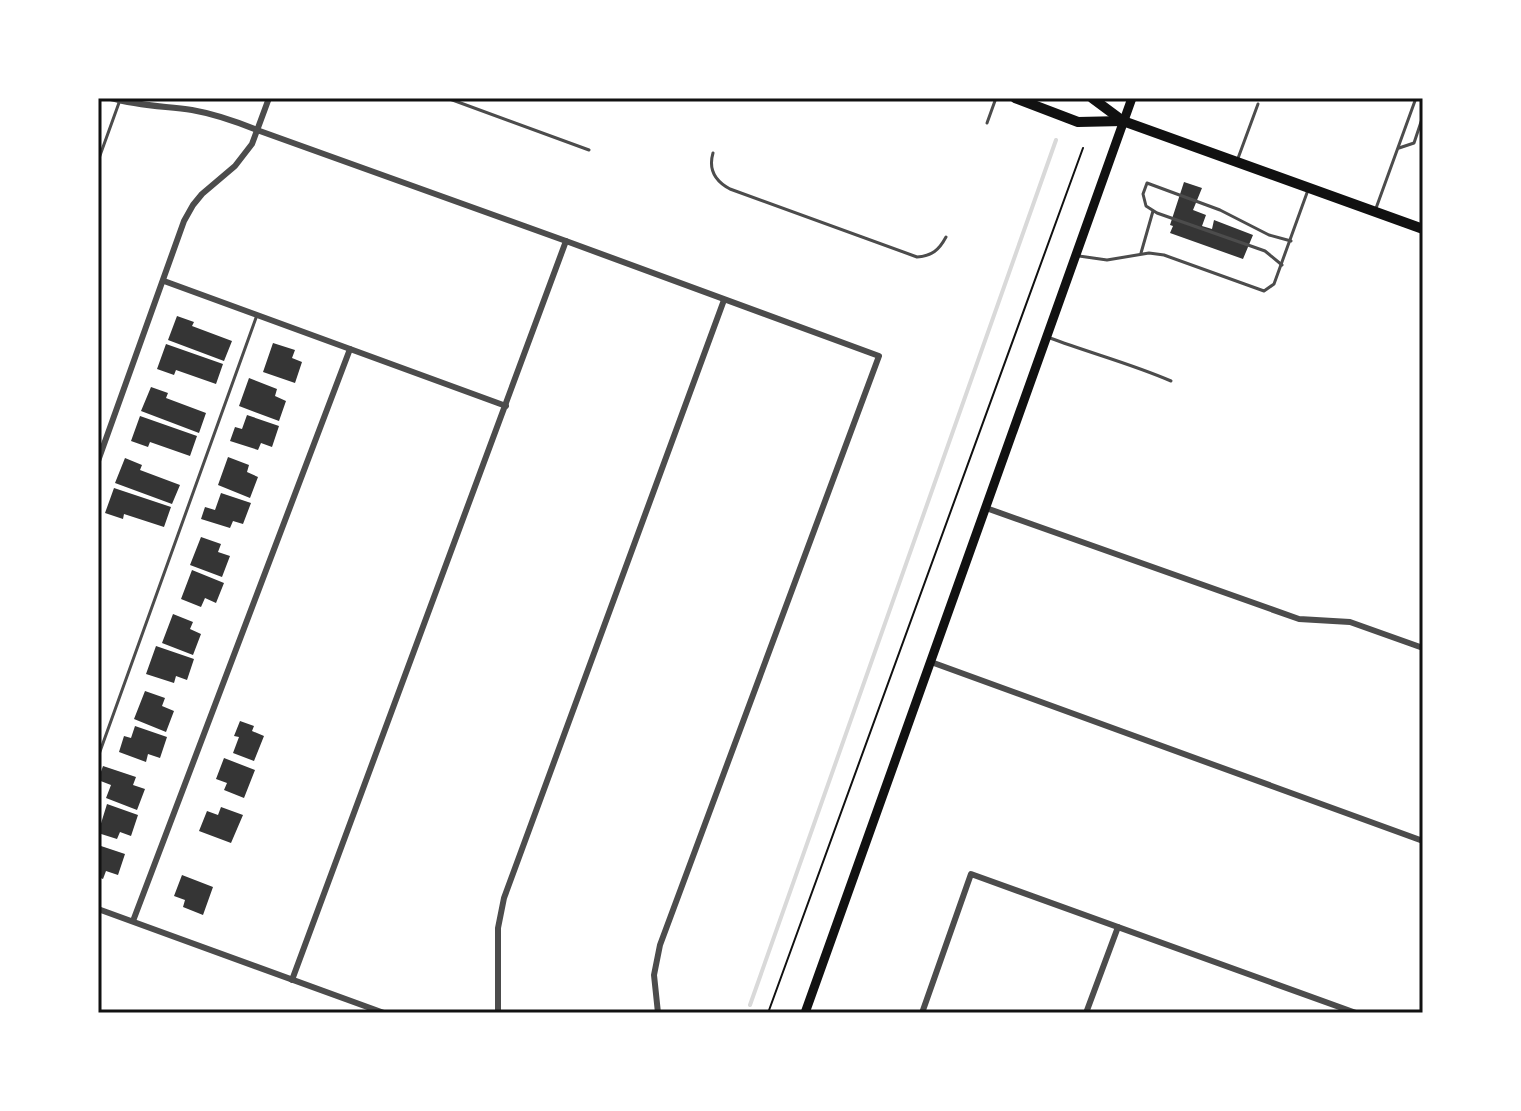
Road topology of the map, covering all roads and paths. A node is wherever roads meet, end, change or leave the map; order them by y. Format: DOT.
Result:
graph roads {
  1 [pos="111,98"];
  2 [pos="269,98"];
  3 [pos="447,98"];
  4 [pos="996,98"];
  5 [pos="1015,98"];
  6 [pos="1092,98"];
  7 [pos="1132,98"];
  8 [pos="1416,98"];
  9 [pos="120,100"];
  10 [pos="1258,104"];
  11 [pos="1423,116"];
  12 [pos="1123,121"];
  13 [pos="987,123"];
  14 [pos="257,130"];
  15 [pos="1083,148"];
  16 [pos="1397,149"];
  17 [pos="589,150"];
  18 [pos="713,153"];
  19 [pos="98,161"];
  20 [pos="1237,162"];
  21 [pos="1308,188"];
  22 [pos="1153,211"];
  23 [pos="1375,212"];
  24 [pos="1423,229"];
  25 [pos="946,237"];
  26 [pos="566,241"];
  27 [pos="1291,241"];
  28 [pos="1141,254"];
  29 [pos="1075,255"];
  30 [pos="1282,265"];
  31 [pos="164,281"];
  32 [pos="724,300"];
  33 [pos="257,315"];
  34 [pos="1047,336"];
  35 [pos="350,349"];
  36 [pos="1171,381"];
  37 [pos="506,406"];
  38 [pos="98,461"];
  39 [pos="986,508"];
  40 [pos="1423,648"];
  41 [pos="931,662"];
  42 [pos="98,757"];
  43 [pos="1423,841"];
  44 [pos="98,909"];
  45 [pos="133,921"];
  46 [pos="1118,927"];
  47 [pos="292,980"];
  48 [pos="384,1013"];
  49 [pos="498,1013"];
  50 [pos="658,1013"];
  51 [pos="768,1013"];
  52 [pos="805,1013"];
  53 [pos="922,1013"];
  54 [pos="1086,1013"];
  55 [pos="1356,1013"];
  1 -- 9 [label="street"];
  2 -- 14 [label="street"];
  3 -- 17 [label="lane"];
  4 -- 13 [label="lane"];
  5 -- 12 [label="main road"];
  6 -- 12 [label="main road"];
  7 -- 12 [label="main road"];
  8 -- 16 [label="lane"];
  9 -- 14 [label="street"];
  9 -- 19 [label="lane"];
  10 -- 20 [label="lane"];
  11 -- 16 [label="lane"];
  12 -- 20 [label="main road"];
  12 -- 29 [label="main road"];
  14 -- 26 [label="street"];
  14 -- 31 [label="street"];
  15 -- 51 [label="path"];
  16 -- 23 [label="lane"];
  18 -- 25 [label="lane"];
  20 -- 21 [label="main road"];
  21 -- 23 [label="main road"];
  21 -- 27 [label="lane"];
  22 -- 27 [label="lane"];
  22 -- 28 [label="lane"];
  22 -- 30 [label="lane"];
  23 -- 24 [label="main road"];
  26 -- 32 [label="street"];
  26 -- 37 [label="street"];
  27 -- 30 [label="lane"];
  28 -- 29 [label="lane"];
  28 -- 30 [label="lane"];
  29 -- 34 [label="main road"];
  31 -- 33 [label="street"];
  31 -- 38 [label="street"];
  32 -- 49 [label="street"];
  32 -- 50 [label="street"];
  33 -- 35 [label="street"];
  33 -- 42 [label="lane"];
  34 -- 36 [label="lane"];
  34 -- 39 [label="main road"];
  35 -- 37 [label="street"];
  35 -- 45 [label="street"];
  37 -- 47 [label="street"];
  39 -- 40 [label="street"];
  39 -- 41 [label="main road"];
  41 -- 43 [label="street"];
  41 -- 52 [label="main road"];
  44 -- 45 [label="street"];
  45 -- 47 [label="street"];
  46 -- 53 [label="street"];
  46 -- 54 [label="street"];
  46 -- 55 [label="street"];
  47 -- 48 [label="street"];
}
